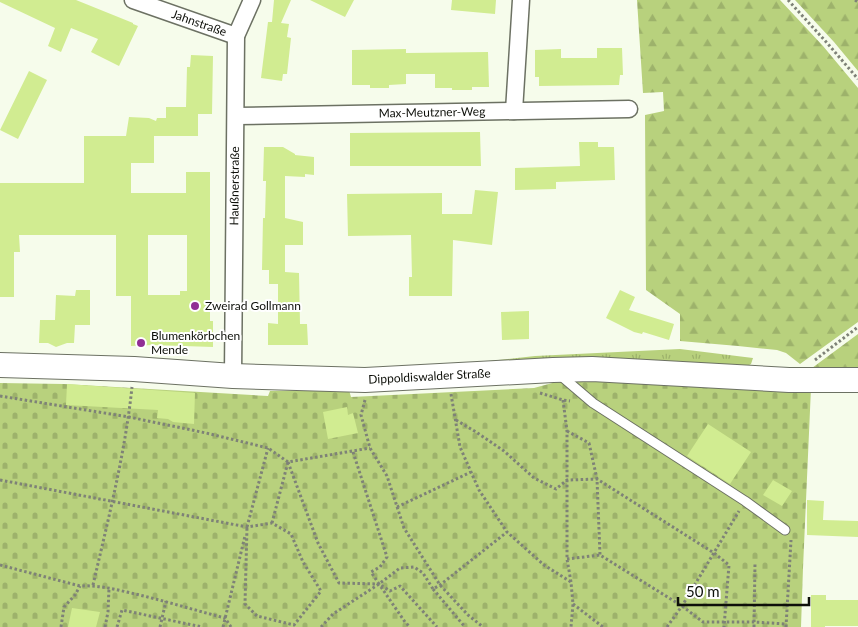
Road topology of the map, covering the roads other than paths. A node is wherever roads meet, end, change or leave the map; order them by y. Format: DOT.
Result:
graph roads {
  1 [pos="133,0"];
  2 [pos="252,0"];
  3 [pos="521,0"];
  4 [pos="236,36"];
  5 [pos="629,109"];
  6 [pos="514,111"];
  7 [pos="236,116"];
  8 [pos="0,366"];
  9 [pos="554,370"];
  10 [pos="233,376"];
  11 [pos="858,380"];
  12 [pos="785,530"];
  1 -- 4 [label="street, Jahnstraße"];
  2 -- 4 [label="street, Haußnerstraße"];
  3 -- 6 [label="street"];
  4 -- 7 [label="street, Haußnerstraße"];
  5 -- 6 [label="street, Max-Meutzner-Weg"];
  6 -- 7 [label="street, Max-Meutzner-Weg"];
  7 -- 10 [label="street, Haußnerstraße"];
  8 -- 10 [label="street, Dippoldiswalder Straße"];
  9 -- 10 [label="street, Dippoldiswalder Straße"];
  9 -- 11 [label="street, Dippoldiswalder Straße"];
  9 -- 12 [label="lane"];
}
